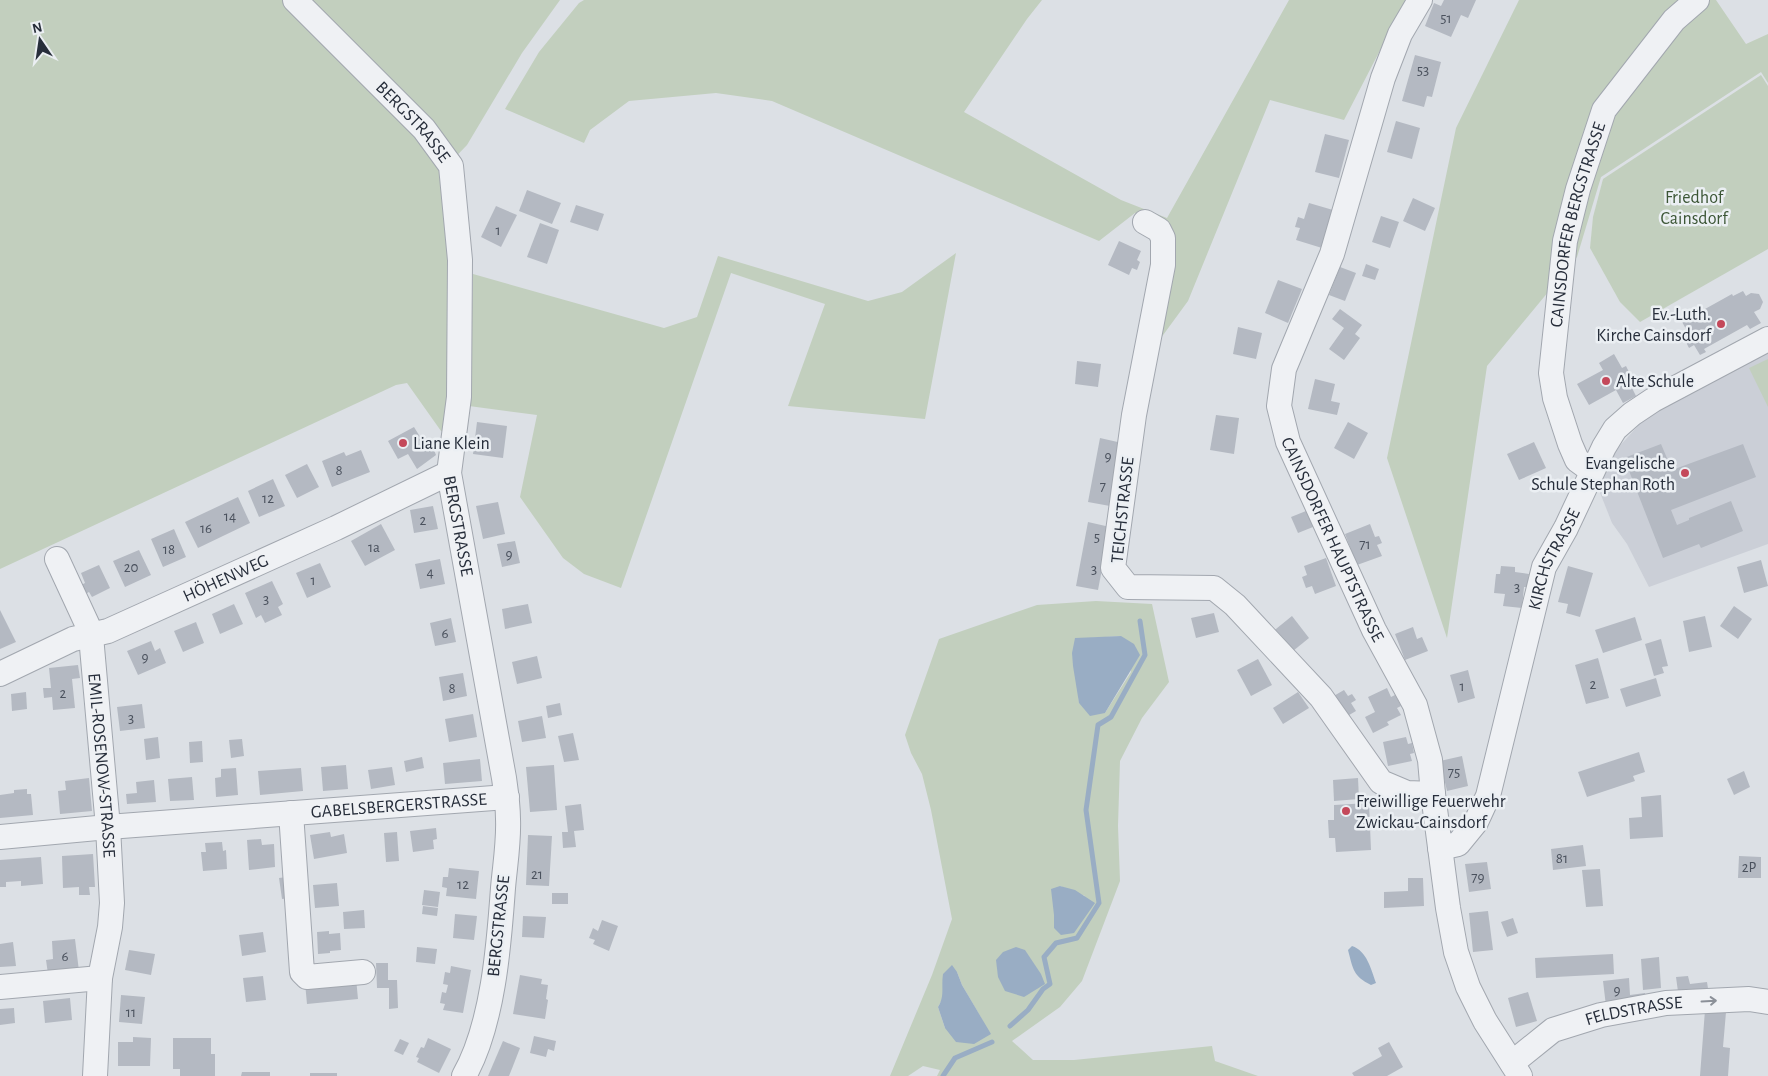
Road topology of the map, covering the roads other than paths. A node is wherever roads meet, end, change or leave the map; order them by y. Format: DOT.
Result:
graph roads {
  1 [pos="295,0"];
  2 [pos="1420,0"];
  3 [pos="1697,0"];
  4 [pos="1145,222"];
  5 [pos="1768,339"];
  6 [pos="1592,471"];
  7 [pos="448,473"];
  8 [pos="57,559"];
  9 [pos="91,636"];
  10 [pos="0,674"];
  11 [pos="1433,794"];
  12 [pos="507,797"];
  13 [pos="291,813"];
  14 [pos="108,827"];
  15 [pos="0,837"];
  16 [pos="1440,848"];
  17 [pos="363,972"];
  18 [pos="100,978"];
  19 [pos="0,987"];
  20 [pos="1768,1002"];
  21 [pos="1516,1070"];
  22 [pos="96,1076"];
  23 [pos="464,1076"];
  1 -- 7 [label="street, BERGSTRASSE"];
  2 -- 11 [label="street, CAINSDORFER HAUPTSTRASSE"];
  3 -- 6 [label="street, CAINSDORFER BERGSTRASSE"];
  4 -- 11 [label="street, TEICHSTRASSE"];
  5 -- 6 [label="street, KIRCHSTRASSE"];
  6 -- 16 [label="street, KIRCHSTRASSE"];
  7 -- 9 [label="street, HÖHENWEG"];
  7 -- 12 [label="street, BERGSTRASSE"];
  8 -- 9 [label="street, EMIL-ROSENOW-STRASSE"];
  9 -- 10 [label="street, HÖHENWEG"];
  9 -- 14 [label="street, EMIL-ROSENOW-STRASSE"];
  11 -- 16 [label="street, CAINSDORFER HAUPTSTRASSE"];
  12 -- 13 [label="street, GABELSBERGERSTRASSE"];
  12 -- 23 [label="street, BERGSTRASSE"];
  13 -- 14 [label="street, GABELSBERGERSTRASSE"];
  13 -- 17 [label="street, GABELSBERGERSTRASSE"];
  14 -- 15 [label="street, GABELSBERGERSTRASSE"];
  14 -- 18 [label="street, EMIL-ROSENOW-STRASSE"];
  16 -- 21 [label="street, CAINSDORFER HAUPTSTRASSE"];
  18 -- 19 [label="street"];
  18 -- 22 [label="street, EMIL-ROSENOW-STRASSE"];
  21 -- 20 [label="street, FELDSTRASSE, one-way"];
}
